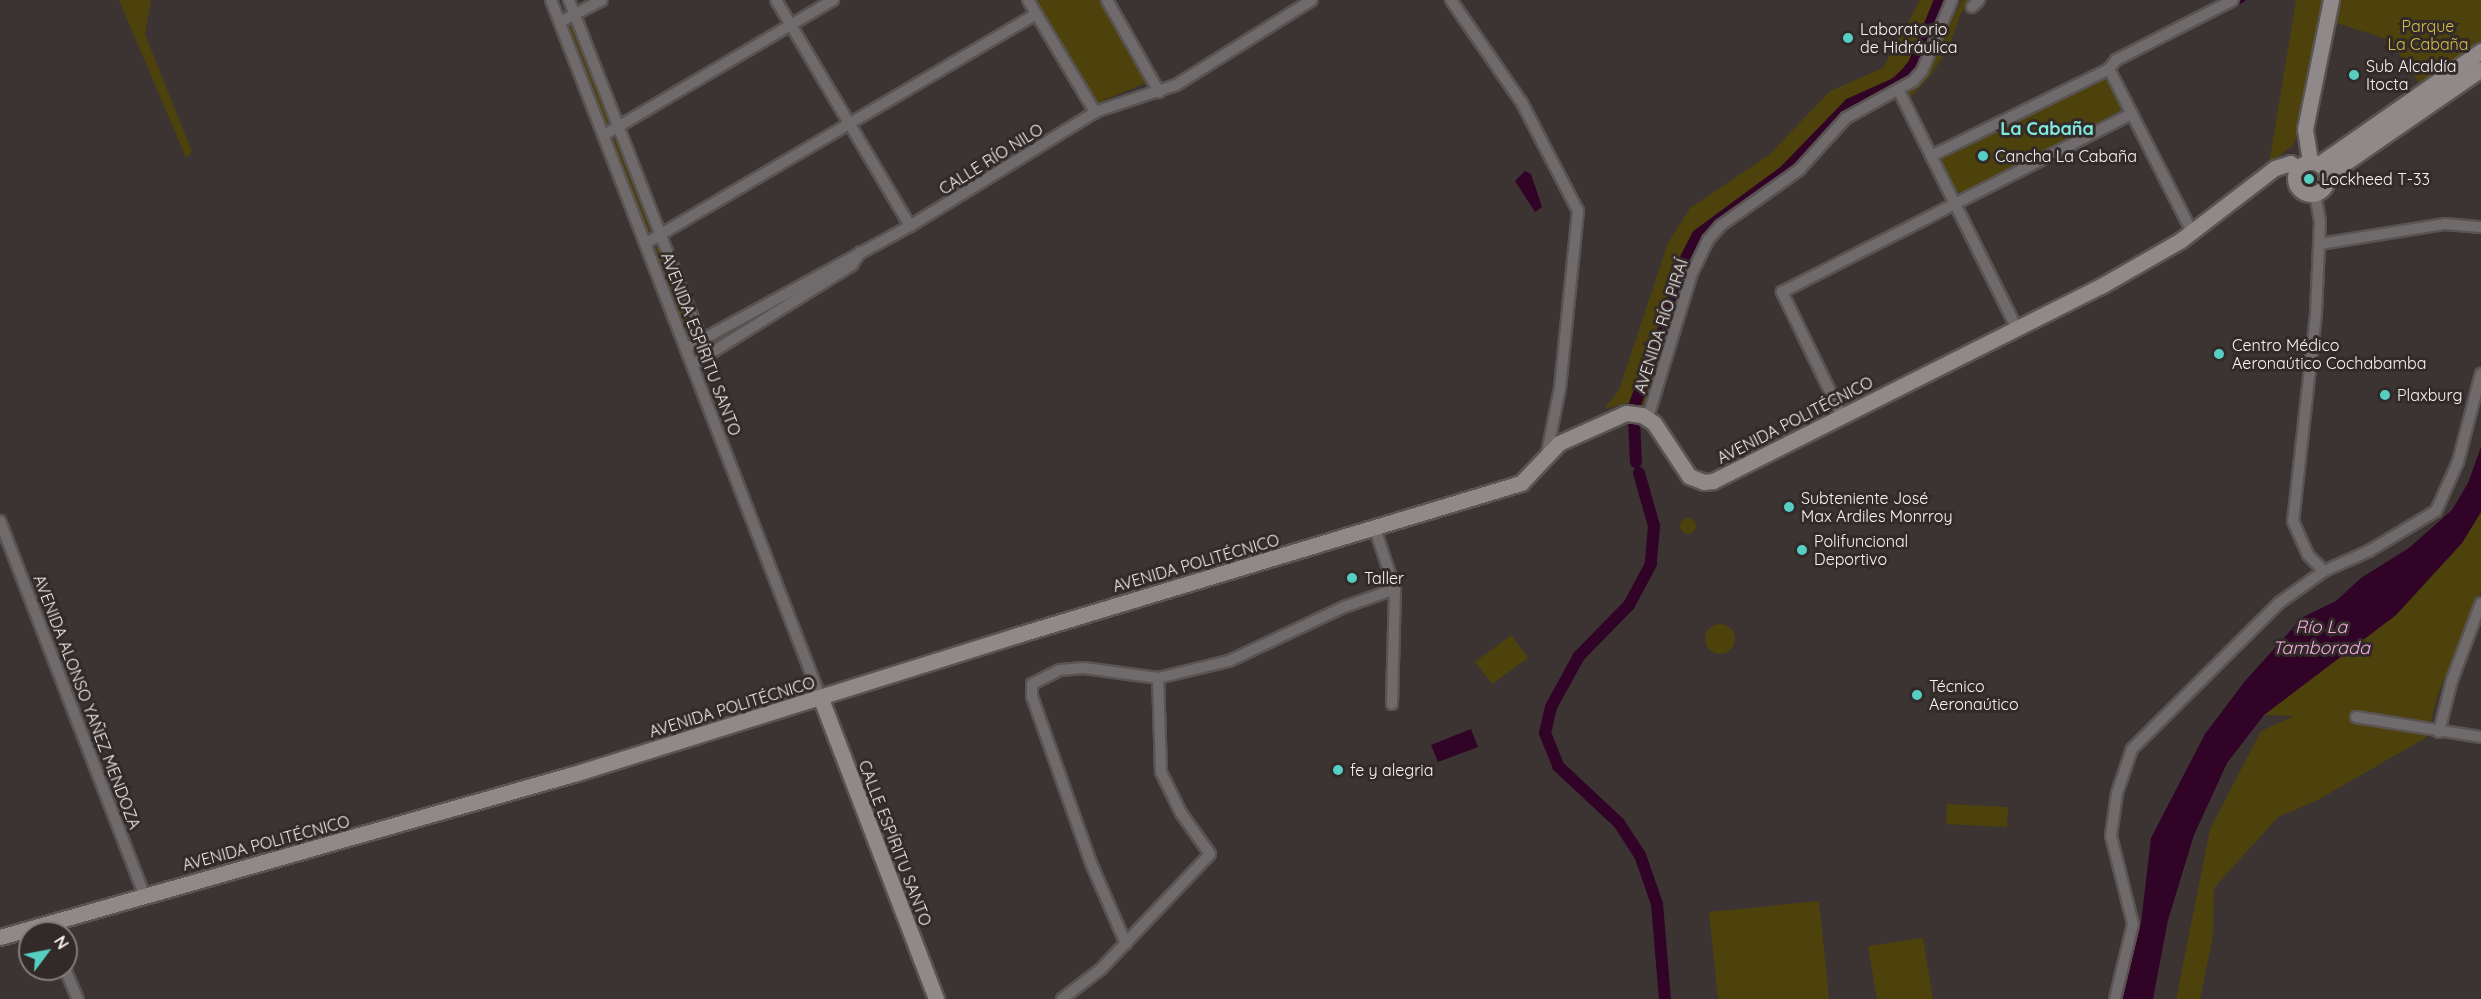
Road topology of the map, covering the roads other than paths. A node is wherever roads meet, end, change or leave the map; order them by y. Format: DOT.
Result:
graph roads {
  1 [pos="551,0"];
  2 [pos="569,0"];
  3 [pos="602,0"];
  4 [pos="776,0"];
  5 [pos="833,0"];
  6 [pos="1028,0"];
  7 [pos="1107,0"];
  8 [pos="1312,0"];
  9 [pos="1450,0"];
  10 [pos="1952,0"];
  11 [pos="2233,0"];
  12 [pos="2331,0"];
  13 [pos="1036,14"];
  14 [pos="575,16"];
  15 [pos="560,22"];
  16 [pos="791,25"];
  17 [pos="2481,51"];
  18 [pos="2109,69"];
  19 [pos="2481,69"];
  20 [pos="1899,91"];
  21 [pos="1159,92"];
  22 [pos="1095,112"];
  23 [pos="2132,114"];
  24 [pos="851,124"];
  25 [pos="618,127"];
  26 [pos="604,135"];
  27 [pos="1931,156"];
  28 [pos="2313,167"];
  29 [pos="2315,193"];
  30 [pos="1955,204"];
  31 [pos="910,226"];
  32 [pos="2481,227"];
  33 [pos="2192,232"];
  34 [pos="659,237"];
  35 [pos="646,243"];
  36 [pos="2320,244"];
  37 [pos="861,251"];
  38 [pos="2018,329"];
  39 [pos="702,343"];
  40 [pos="687,348"];
  41 [pos="708,356"];
  42 [pos="693,364"];
  43 [pos="2481,374"];
  44 [pos="1645,416"];
  45 [pos="1842,416"];
  46 [pos="1547,453"];
  47 [pos="0,521"];
  48 [pos="1375,529"];
  49 [pos="2324,572"];
  50 [pos="1395,589"];
  51 [pos="2481,603"];
  52 [pos="1158,678"];
  53 [pos="821,699"];
  54 [pos="1392,704"];
  55 [pos="2356,717"];
  56 [pos="2439,732"];
  57 [pos="2481,737"];
  58 [pos="144,895"];
  59 [pos="68,921"];
  60 [pos="18,934"];
  61 [pos="0,937"];
  62 [pos="1126,944"];
  63 [pos="70,981"];
  64 [pos="78,999"];
  65 [pos="936,999"];
  66 [pos="1062,999"];
  67 [pos="2115,999"];
  1 -- 15 [label="street, AVENIDA ESPÍRITU SANTO"];
  2 -- 14 [label="street, AVENIDA ESPÍRITU SANTO"];
  3 -- 14 [label="street"];
  4 -- 16 [label="street"];
  5 -- 16 [label="street"];
  6 -- 13 [label="street"];
  7 -- 21 [label="street"];
  8 -- 21 [label="street, CALLE RÍO NILO"];
  9 -- 46 [label="street"];
  10 -- 20 [label="street, AVENIDA RÍO PIRAÍ"];
  11 -- 18 [label="street"];
  12 -- 28 [label="main road"];
  13 -- 22 [label="street"];
  13 -- 24 [label="street"];
  14 -- 15 [label="street"];
  14 -- 25 [label="street, AVENIDA ESPÍRITU SANTO"];
  15 -- 26 [label="street, AVENIDA ESPÍRITU SANTO"];
  16 -- 24 [label="street"];
  16 -- 25 [label="street"];
  17 -- 28 [label="main road, AVENIDA POLITÉCNICO"];
  18 -- 23 [label="street"];
  18 -- 27 [label="street"];
  19 -- 28 [label="main road, AVENIDA POLITÉCNICO"];
  20 -- 27 [label="street"];
  20 -- 44 [label="street, AVENIDA RÍO PIRAÍ"];
  21 -- 22 [label="street, CALLE RÍO NILO"];
  22 -- 31 [label="street, CALLE RÍO NILO"];
  23 -- 30 [label="street"];
  23 -- 33 [label="street"];
  24 -- 31 [label="street"];
  24 -- 34 [label="street"];
  25 -- 26 [label="street"];
  25 -- 34 [label="street, AVENIDA ESPÍRITU SANTO"];
  26 -- 35 [label="street, AVENIDA ESPÍRITU SANTO"];
  27 -- 30 [label="street"];
  28 -- 29 [label="main road"];
  28 -- 29 [label="main road"];
  28 -- 33 [label="main road, AVENIDA POLITÉCNICO"];
  29 -- 36 [label="street"];
  30 -- 38 [label="street"];
  30 -- 45 [label="street"];
  31 -- 37 [label="street, CALLE RÍO NILO"];
  32 -- 36 [label="street"];
  33 -- 38 [label="main road, AVENIDA POLITÉCNICO"];
  34 -- 35 [label="street"];
  34 -- 39 [label="street, AVENIDA ESPÍRITU SANTO"];
  35 -- 40 [label="street, AVENIDA ESPÍRITU SANTO"];
  36 -- 49 [label="street"];
  37 -- 39 [label="street, CALLE RÍO NILO"];
  37 -- 41 [label="street"];
  38 -- 45 [label="main road, AVENIDA POLITÉCNICO"];
  39 -- 40 [label="street, CALLE RÍO NILO"];
  39 -- 41 [label="street, AVENIDA ESPÍRITU SANTO"];
  40 -- 42 [label="street, AVENIDA ESPÍRITU SANTO"];
  41 -- 42 [label="street"];
  42 -- 53 [label="street, AVENIDA ESPÍRITU SANTO"];
  43 -- 49 [label="street"];
  44 -- 45 [label="main road, AVENIDA POLITÉCNICO"];
  44 -- 46 [label="main road, AVENIDA POLITÉCNICO"];
  46 -- 48 [label="main road, AVENIDA POLITÉCNICO"];
  47 -- 58 [label="street, AVENIDA ALONSO YAÑEZ MENDOZA"];
  48 -- 50 [label="street"];
  48 -- 53 [label="main road, AVENIDA POLITÉCNICO"];
  49 -- 67 [label="street"];
  50 -- 52 [label="street"];
  50 -- 54 [label="street"];
  51 -- 56 [label="street"];
  52 -- 62 [label="street"];
  52 -- 62 [label="street"];
  53 -- 58 [label="main road, AVENIDA POLITÉCNICO"];
  53 -- 65 [label="main road, CALLE ESPÍRITU SANTO"];
  55 -- 56 [label="street"];
  56 -- 57 [label="street"];
  58 -- 59 [label="main road, AVENIDA POLITÉCNICO"];
  60 -- 61 [label="main road, AVENIDA POLITÉCNICO"];
  62 -- 66 [label="street"];
  63 -- 64 [label="street"];
}
